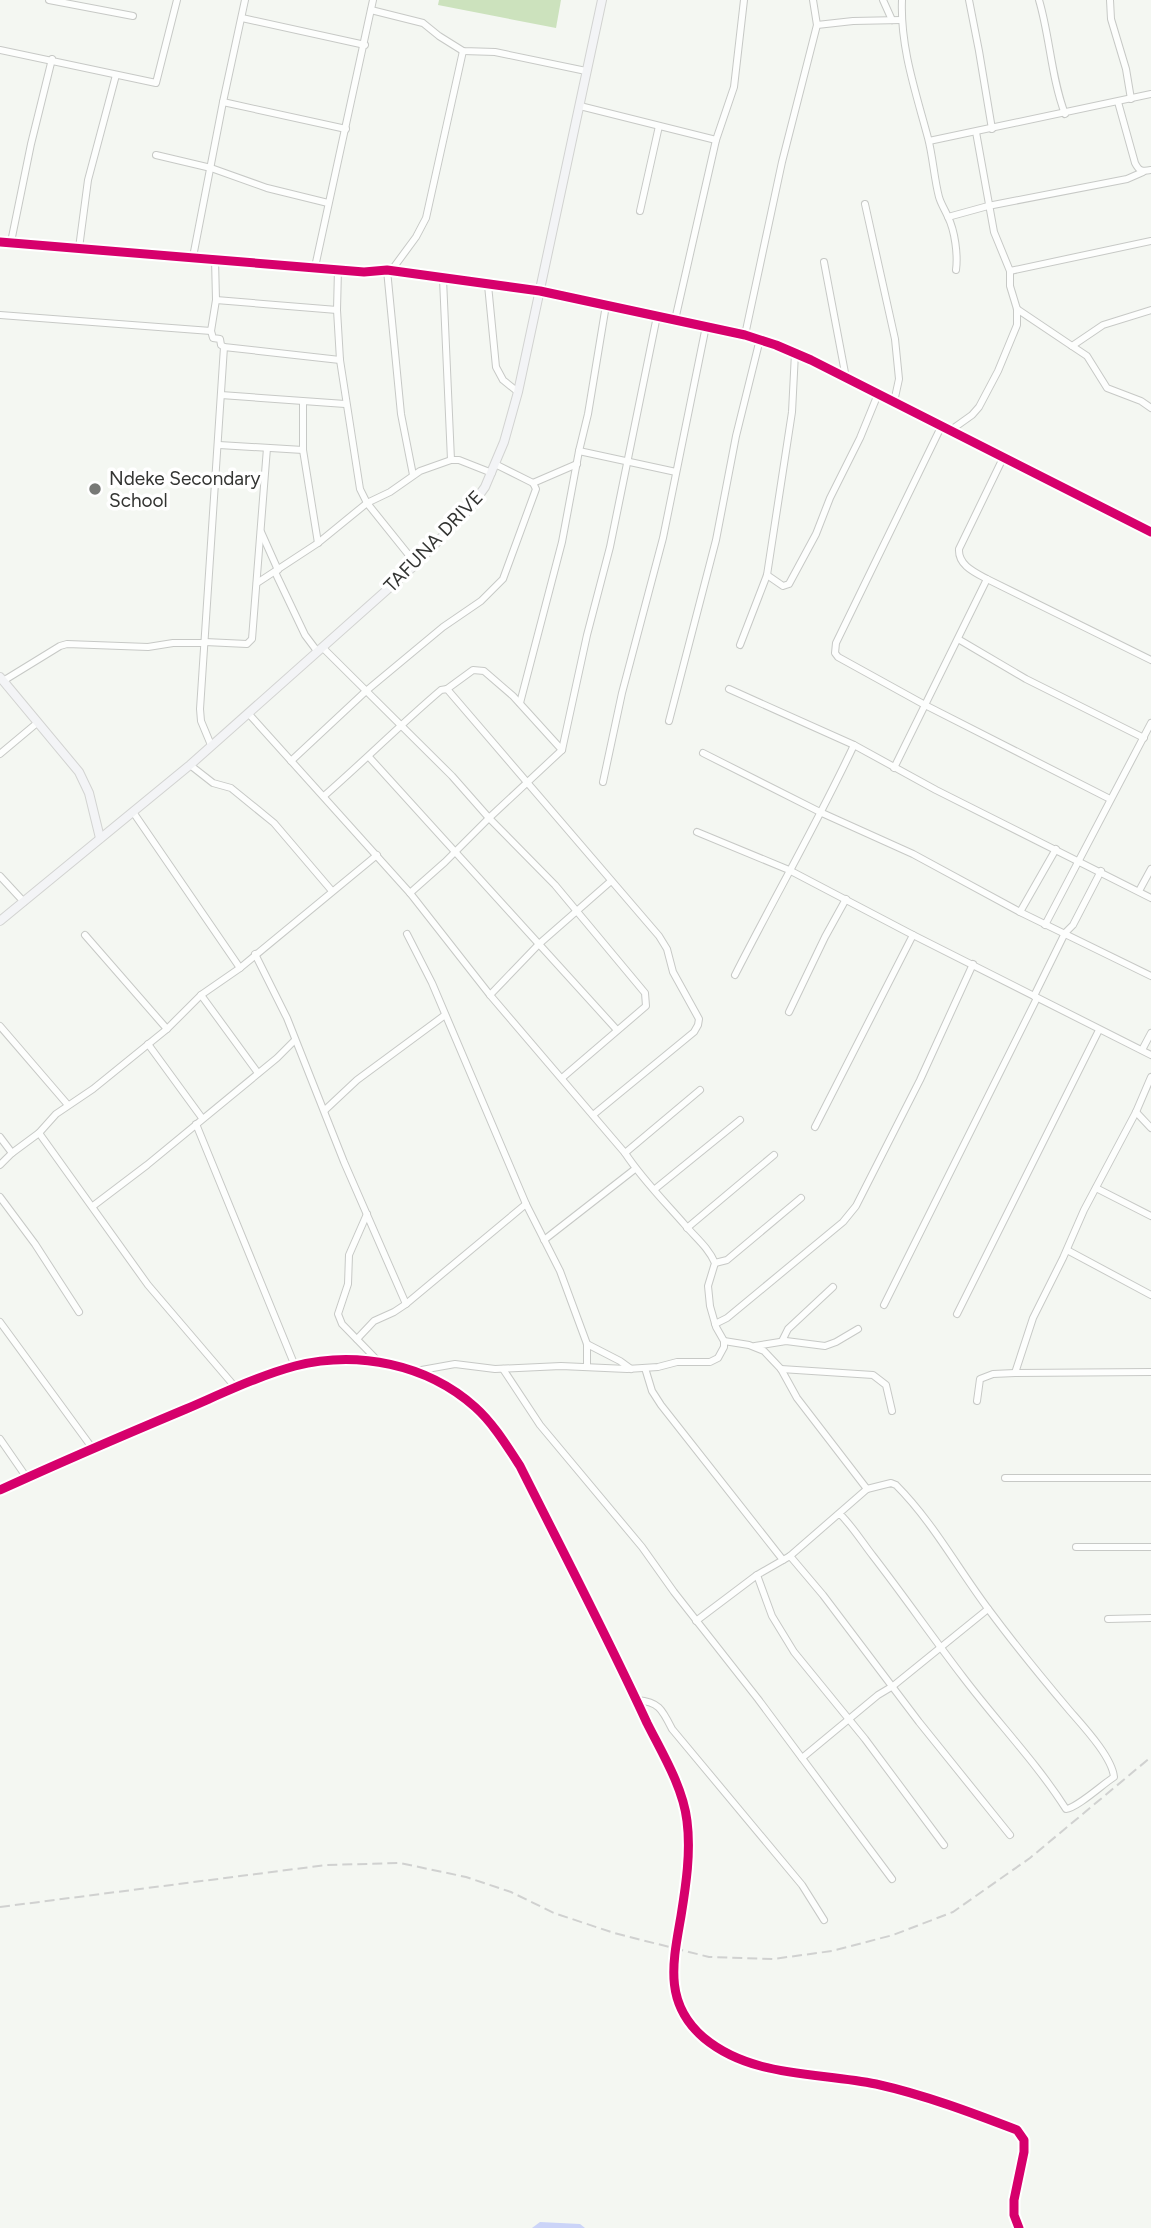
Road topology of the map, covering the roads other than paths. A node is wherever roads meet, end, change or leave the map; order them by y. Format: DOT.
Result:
graph roads {
  1 [pos="49,0"];
  2 [pos="177,0"];
  3 [pos="245,0"];
  4 [pos="373,0"];
  5 [pos="602,0"];
  6 [pos="744,0"];
  7 [pos="814,0"];
  8 [pos="883,0"];
  9 [pos="969,0"];
  10 [pos="1039,0"];
  11 [pos="1110,0"];
  12 [pos="903,1"];
  13 [pos="371,10"];
  14 [pos="133,16"];
  15 [pos="242,18"];
  16 [pos="892,20"];
  17 [pos="901,20"];
  18 [pos="817,25"];
  19 [pos="365,45"];
  20 [pos="0,50"];
  21 [pos="463,51"];
  22 [pos="52,60"];
  23 [pos="586,71"];
  24 [pos="116,75"];
  25 [pos="1151,94"];
  26 [pos="1131,99"];
  27 [pos="223,102"];
  28 [pos="1118,102"];
  29 [pos="580,106"];
  30 [pos="1065,114"];
  31 [pos="659,126"];
  32 [pos="346,129"];
  33 [pos="992,129"];
  34 [pos="976,132"];
  35 [pos="716,140"];
  36 [pos="929,141"];
  37 [pos="156,155"];
  38 [pos="211,168"];
  39 [pos="1147,171"];
  40 [pos="328,203"];
  41 [pos="865,204"];
  42 [pos="988,206"];
  43 [pos="640,211"];
  44 [pos="948,217"];
  45 [pos="1151,241"];
  46 [pos="0,242"];
  47 [pos="11,242"];
  48 [pos="79,248"];
  49 [pos="193,257"];
  50 [pos="215,259"];
  51 [pos="824,262"];
  52 [pos="315,267"];
  53 [pos="338,269"];
  54 [pos="956,270"];
  55 [pos="389,271"];
  56 [pos="1010,271"];
  57 [pos="443,279"];
  58 [pos="488,285"];
  59 [pos="540,291"];
  60 [pos="216,300"];
  61 [pos="606,305"];
  62 [pos="1017,309"];
  63 [pos="337,310"];
  64 [pos="1151,310"];
  65 [pos="0,315"];
  66 [pos="657,316"];
  67 [pos="675,320"];
  68 [pos="706,326"];
  69 [pos="211,331"];
  70 [pos="745,335"];
  71 [pos="760,339"];
  72 [pos="225,346"];
  73 [pos="1072,346"];
  74 [pos="795,352"];
  75 [pos="340,360"];
  76 [pos="846,378"];
  77 [pos="518,392"];
  78 [pos="878,394"];
  79 [pos="221,395"];
  80 [pos="303,402"];
  81 [pos="894,402"];
  82 [pos="345,404"];
  83 [pos="1151,408"];
  84 [pos="942,425"];
  85 [pos="951,430"];
  86 [pos="219,445"];
  87 [pos="267,448"];
  88 [pos="303,450"];
  89 [pos="579,451"];
  90 [pos="1004,456"];
  91 [pos="452,460"];
  92 [pos="628,461"];
  93 [pos="577,464"];
  94 [pos="493,469"];
  95 [pos="676,472"];
  96 [pos="413,475"];
  97 [pos="533,484"];
  98 [pos="367,503"];
  99 [pos="261,530"];
  100 [pos="1151,532"];
  101 [pos="318,542"];
  102 [pos="416,564"];
  103 [pos="276,571"];
  104 [pos="767,575"];
  105 [pos="986,579"];
  106 [pos="257,583"];
  107 [pos="958,639"];
  108 [pos="205,642"];
  109 [pos="740,645"];
  110 [pos="319,649"];
  111 [pos="1151,660"];
  112 [pos="2,679"];
  113 [pos="447,689"];
  114 [pos="729,689"];
  115 [pos="366,691"];
  116 [pos="520,704"];
  117 [pos="925,705"];
  118 [pos="248,713"];
  119 [pos="669,721"];
  120 [pos="37,723"];
  121 [pos="1151,723"];
  122 [pos="401,724"];
  123 [pos="1144,738"];
  124 [pos="211,745"];
  125 [pos="854,746"];
  126 [pos="562,750"];
  127 [pos="703,753"];
  128 [pos="0,754"];
  129 [pos="369,757"];
  130 [pos="291,761"];
  131 [pos="190,765"];
  132 [pos="894,768"];
  133 [pos="527,782"];
  134 [pos="603,782"];
  135 [pos="324,796"];
  136 [pos="1110,799"];
  137 [pos="133,812"];
  138 [pos="822,813"];
  139 [pos="489,818"];
  140 [pos="698,832"];
  141 [pos="100,838"];
  142 [pos="1056,849"];
  143 [pos="455,851"];
  144 [pos="377,855"];
  145 [pos="1078,860"];
  146 [pos="1151,869"];
  147 [pos="789,870"];
  148 [pos="1101,871"];
  149 [pos="0,876"];
  150 [pos="611,881"];
  151 [pos="332,891"];
  152 [pos="1139,891"];
  153 [pos="410,893"];
  154 [pos="1151,898"];
  155 [pos="846,900"];
  156 [pos="24,902"];
  157 [pos="577,910"];
  158 [pos="1020,912"];
  159 [pos="0,922"];
  160 [pos="1045,925"];
  161 [pos="1065,933"];
  162 [pos="407,934"];
  163 [pos="85,935"];
  164 [pos="913,935"];
  165 [pos="539,944"];
  166 [pos="255,954"];
  167 [pos="973,964"];
  168 [pos="240,968"];
  169 [pos="734,975"];
  170 [pos="1151,976"];
  171 [pos="201,995"];
  172 [pos="490,995"];
  173 [pos="1036,997"];
  174 [pos="789,1012"];
  175 [pos="444,1015"];
  176 [pos="0,1026"];
  177 [pos="167,1029"];
  178 [pos="617,1030"];
  179 [pos="1099,1030"];
  180 [pos="1151,1032"];
  181 [pos="295,1040"];
  182 [pos="148,1044"];
  183 [pos="1142,1050"];
  184 [pos="1151,1055"];
  185 [pos="258,1073"];
  186 [pos="1151,1077"];
  187 [pos="562,1078"];
  188 [pos="700,1090"];
  189 [pos="68,1105"];
  190 [pos="325,1110"];
  191 [pos="1136,1112"];
  192 [pos="593,1115"];
  193 [pos="202,1118"];
  194 [pos="740,1120"];
  195 [pos="196,1124"];
  196 [pos="815,1127"];
  197 [pos="1151,1128"];
  198 [pos="39,1133"];
  199 [pos="0,1137"];
  200 [pos="12,1153"];
  201 [pos="625,1153"];
  202 [pos="774,1155"];
  203 [pos="0,1165"];
  204 [pos="635,1169"];
  205 [pos="1096,1188"];
  206 [pos="655,1189"];
  207 [pos="0,1197"];
  208 [pos="801,1198"];
  209 [pos="526,1205"];
  210 [pos="93,1206"];
  211 [pos="367,1214"];
  212 [pos="1151,1216"];
  213 [pos="687,1228"];
  214 [pos="544,1240"];
  215 [pos="1067,1250"];
  216 [pos="715,1263"];
  217 [pos="833,1287"];
  218 [pos="1151,1295"];
  219 [pos="406,1304"];
  220 [pos="884,1305"];
  221 [pos="79,1312"];
  222 [pos="957,1314"];
  223 [pos="0,1322"];
  224 [pos="715,1324"];
  225 [pos="858,1329"];
  226 [pos="357,1339"];
  227 [pos="724,1341"];
  228 [pos="782,1341"];
  229 [pos="587,1344"];
  230 [pos="753,1346"];
  231 [pos="378,1361"];
  232 [pos="295,1366"];
  233 [pos="587,1367"];
  234 [pos="645,1368"];
  235 [pos="503,1369"];
  236 [pos="632,1369"];
  237 [pos="781,1369"];
  238 [pos="416,1371"];
  239 [pos="1151,1372"];
  240 [pos="1015,1373"];
  241 [pos="236,1388"];
  242 [pos="977,1401"];
  243 [pos="892,1411"];
  244 [pos="0,1439"];
  245 [pos="93,1449"];
  246 [pos="27,1478"];
  247 [pos="1004,1478"];
  248 [pos="1151,1478"];
  249 [pos="867,1489"];
  250 [pos="0,1490"];
  251 [pos="841,1514"];
  252 [pos="1076,1547"];
  253 [pos="1151,1547"];
  254 [pos="786,1558"];
  255 [pos="757,1575"];
  256 [pos="988,1609"];
  257 [pos="1151,1618"];
  258 [pos="1108,1619"];
  259 [pos="696,1621"];
  260 [pos="942,1648"];
  261 [pos="893,1686"];
  262 [pos="637,1700"];
  263 [pos="849,1719"];
  264 [pos="802,1758"];
  265 [pos="1010,1835"];
  266 [pos="944,1845"];
  267 [pos="892,1879"];
  268 [pos="824,1920"];
  269 [pos="1019,2228"];
  1 -- 14 [label="street"];
  2 -- 24 [label="street"];
  3 -- 15 [label="street"];
  4 -- 13 [label="street"];
  5 -- 23 [label="main road, TAFUNA DRIVE"];
  6 -- 35 [label="street"];
  7 -- 18 [label="street"];
  8 -- 16 [label="street"];
  9 -- 33 [label="street"];
  10 -- 30 [label="street"];
  11 -- 26 [label="street"];
  12 -- 17 [label="street"];
  13 -- 19 [label="street"];
  13 -- 21 [label="street"];
  15 -- 19 [label="street"];
  15 -- 27 [label="street"];
  16 -- 17 [label="street"];
  16 -- 18 [label="street"];
  17 -- 36 [label="street"];
  18 -- 70 [label="street"];
  19 -- 32 [label="street"];
  20 -- 22 [label="street"];
  21 -- 23 [label="street"];
  21 -- 55 [label="street"];
  22 -- 24 [label="street"];
  22 -- 47 [label="street"];
  23 -- 29 [label="main road, TAFUNA DRIVE"];
  24 -- 48 [label="street"];
  25 -- 26 [label="street"];
  26 -- 28 [label="street"];
  27 -- 32 [label="street"];
  27 -- 38 [label="street"];
  28 -- 30 [label="street"];
  28 -- 39 [label="street"];
  29 -- 31 [label="street"];
  29 -- 59 [label="main road, TAFUNA DRIVE"];
  30 -- 33 [label="street"];
  31 -- 35 [label="street"];
  31 -- 43 [label="street"];
  32 -- 40 [label="street"];
  33 -- 34 [label="street"];
  34 -- 36 [label="street"];
  34 -- 42 [label="street"];
  35 -- 67 [label="street"];
  36 -- 44 [label="street"];
  37 -- 38 [label="street"];
  38 -- 40 [label="street"];
  38 -- 49 [label="street"];
  39 -- 42 [label="street"];
  40 -- 52 [label="street"];
  41 -- 81 [label="street"];
  42 -- 44 [label="street"];
  42 -- 56 [label="street"];
  44 -- 54 [label="street"];
  45 -- 56 [label="street"];
  46 -- 47 [label="street"];
  47 -- 48 [label="street"];
  48 -- 49 [label="street"];
  49 -- 50 [label="street"];
  50 -- 52 [label="street"];
  50 -- 60 [label="street"];
  51 -- 76 [label="street"];
  52 -- 53 [label="street"];
  53 -- 55 [label="street"];
  53 -- 63 [label="street"];
  55 -- 57 [label="street"];
  55 -- 96 [label="street"];
  56 -- 62 [label="street"];
  57 -- 58 [label="street"];
  57 -- 91 [label="street"];
  58 -- 59 [label="street"];
  58 -- 77 [label="street"];
  59 -- 61 [label="street"];
  59 -- 77 [label="main road, TAFUNA DRIVE"];
  60 -- 63 [label="street"];
  60 -- 69 [label="street"];
  61 -- 66 [label="street"];
  61 -- 89 [label="street"];
  62 -- 73 [label="street"];
  62 -- 85 [label="street"];
  63 -- 75 [label="street"];
  64 -- 73 [label="street"];
  65 -- 69 [label="street"];
  66 -- 67 [label="street"];
  66 -- 92 [label="street"];
  67 -- 68 [label="street"];
  68 -- 70 [label="street"];
  68 -- 95 [label="street"];
  69 -- 72 [label="street"];
  70 -- 71 [label="street"];
  71 -- 74 [label="street"];
  71 -- 119 [label="street"];
  72 -- 75 [label="street"];
  72 -- 79 [label="street"];
  73 -- 83 [label="street"];
  74 -- 76 [label="street"];
  74 -- 104 [label="street"];
  75 -- 82 [label="street"];
  76 -- 78 [label="street"];
  77 -- 94 [label="main road, TAFUNA DRIVE"];
  78 -- 81 [label="street"];
  78 -- 104 [label="street"];
  79 -- 80 [label="street"];
  79 -- 86 [label="street"];
  80 -- 82 [label="street"];
  80 -- 88 [label="street"];
  81 -- 84 [label="street"];
  82 -- 98 [label="street"];
  84 -- 85 [label="street"];
  84 -- 117 [label="street"];
  85 -- 90 [label="street"];
  86 -- 87 [label="street"];
  86 -- 108 [label="street"];
  87 -- 88 [label="street"];
  87 -- 99 [label="street"];
  88 -- 101 [label="street"];
  89 -- 92 [label="street"];
  89 -- 93 [label="street"];
  90 -- 100 [label="street"];
  90 -- 105 [label="street"];
  91 -- 94 [label="street"];
  91 -- 96 [label="street"];
  92 -- 95 [label="street"];
  92 -- 126 [label="street"];
  93 -- 97 [label="street"];
  93 -- 116 [label="street"];
  94 -- 97 [label="street"];
  94 -- 102 [label="main road, TAFUNA DRIVE"];
  95 -- 134 [label="street"];
  96 -- 98 [label="street"];
  97 -- 115 [label="street"];
  98 -- 101 [label="street"];
  98 -- 102 [label="street"];
  99 -- 103 [label="street"];
  99 -- 106 [label="street"];
  101 -- 103 [label="street"];
  102 -- 110 [label="main road, TAFUNA DRIVE"];
  103 -- 106 [label="street"];
  103 -- 110 [label="street"];
  104 -- 109 [label="street"];
  105 -- 107 [label="street"];
  105 -- 111 [label="street"];
  106 -- 108 [label="street"];
  107 -- 117 [label="street"];
  107 -- 123 [label="street"];
  108 -- 112 [label="street"];
  108 -- 124 [label="street"];
  110 -- 115 [label="street"];
  110 -- 118 [label="main road, TAFUNA DRIVE"];
  112 -- 120 [label="main road"];
  113 -- 116 [label="street"];
  113 -- 122 [label="street"];
  113 -- 133 [label="street"];
  114 -- 125 [label="street"];
  115 -- 122 [label="street"];
  115 -- 130 [label="street"];
  116 -- 126 [label="street"];
  117 -- 132 [label="street"];
  117 -- 136 [label="street"];
  118 -- 124 [label="main road, TAFUNA DRIVE"];
  118 -- 130 [label="street"];
  120 -- 128 [label="street"];
  120 -- 141 [label="main road"];
  121 -- 123 [label="street"];
  122 -- 129 [label="street"];
  122 -- 139 [label="street"];
  123 -- 136 [label="street"];
  124 -- 131 [label="main road, TAFUNA DRIVE"];
  125 -- 132 [label="street"];
  125 -- 138 [label="street"];
  126 -- 133 [label="street"];
  127 -- 138 [label="street"];
  129 -- 135 [label="street"];
  129 -- 143 [label="street"];
  130 -- 135 [label="street"];
  131 -- 137 [label="main road, TAFUNA DRIVE"];
  131 -- 151 [label="street"];
  132 -- 142 [label="street"];
  133 -- 139 [label="street"];
  133 -- 150 [label="street"];
  135 -- 144 [label="street"];
  136 -- 145 [label="street"];
  137 -- 141 [label="main road, TAFUNA DRIVE"];
  137 -- 168 [label="street"];
  138 -- 147 [label="street"];
  138 -- 158 [label="street"];
  139 -- 143 [label="street"];
  139 -- 157 [label="street"];
  140 -- 147 [label="street"];
  141 -- 156 [label="main road, TAFUNA DRIVE"];
  142 -- 145 [label="street"];
  142 -- 158 [label="street"];
  143 -- 153 [label="street"];
  143 -- 165 [label="street"];
  144 -- 151 [label="street"];
  144 -- 153 [label="street"];
  145 -- 148 [label="street"];
  145 -- 160 [label="street"];
  146 -- 152 [label="street"];
  147 -- 155 [label="street"];
  147 -- 169 [label="street"];
  148 -- 152 [label="street"];
  148 -- 161 [label="street"];
  149 -- 156 [label="street"];
  150 -- 157 [label="street"];
  150 -- 192 [label="street"];
  151 -- 166 [label="street"];
  152 -- 154 [label="street"];
  153 -- 172 [label="street"];
  155 -- 164 [label="street"];
  155 -- 174 [label="street"];
  156 -- 159 [label="main road, TAFUNA DRIVE"];
  157 -- 165 [label="street"];
  157 -- 178 [label="street"];
  158 -- 160 [label="street"];
  160 -- 161 [label="street"];
  161 -- 170 [label="street"];
  161 -- 173 [label="street"];
  162 -- 175 [label="street"];
  163 -- 177 [label="street"];
  164 -- 167 [label="street"];
  164 -- 196 [label="street"];
  165 -- 172 [label="street"];
  165 -- 178 [label="street"];
  166 -- 168 [label="street"];
  166 -- 181 [label="street"];
  167 -- 173 [label="street"];
  167 -- 224 [label="street"];
  168 -- 171 [label="street"];
  171 -- 177 [label="street"];
  171 -- 185 [label="street"];
  172 -- 187 [label="street"];
  173 -- 179 [label="street"];
  173 -- 220 [label="street"];
  175 -- 190 [label="street"];
  175 -- 209 [label="street"];
  176 -- 189 [label="street"];
  177 -- 182 [label="street"];
  178 -- 187 [label="street"];
  179 -- 183 [label="street"];
  179 -- 222 [label="street"];
  180 -- 183 [label="street"];
  181 -- 185 [label="street"];
  181 -- 190 [label="street"];
  182 -- 189 [label="street"];
  182 -- 193 [label="street"];
  183 -- 184 [label="street"];
  185 -- 193 [label="street"];
  186 -- 191 [label="street"];
  187 -- 192 [label="street"];
  188 -- 201 [label="street"];
  189 -- 198 [label="street"];
  190 -- 211 [label="street"];
  191 -- 197 [label="street"];
  191 -- 205 [label="street"];
  192 -- 201 [label="street"];
  193 -- 195 [label="street"];
  194 -- 206 [label="street"];
  195 -- 210 [label="street"];
  195 -- 232 [label="street"];
  198 -- 200 [label="street"];
  198 -- 210 [label="street"];
  199 -- 200 [label="street"];
  200 -- 203 [label="street"];
  201 -- 204 [label="street"];
  202 -- 213 [label="street"];
  204 -- 206 [label="street"];
  204 -- 214 [label="street"];
  205 -- 212 [label="street"];
  205 -- 215 [label="street"];
  206 -- 213 [label="street"];
  207 -- 221 [label="street"];
  208 -- 216 [label="street"];
  209 -- 214 [label="street"];
  209 -- 219 [label="street"];
  210 -- 241 [label="street"];
  211 -- 219 [label="street"];
  211 -- 226 [label="street"];
  213 -- 216 [label="street"];
  214 -- 229 [label="street"];
  215 -- 218 [label="street"];
  215 -- 240 [label="street"];
  216 -- 224 [label="street"];
  217 -- 228 [label="street"];
  219 -- 226 [label="street"];
  223 -- 245 [label="street"];
  224 -- 227 [label="street"];
  225 -- 228 [label="street"];
  226 -- 231 [label="street"];
  227 -- 230 [label="street"];
  227 -- 234 [label="street"];
  228 -- 230 [label="street"];
  229 -- 233 [label="street"];
  229 -- 236 [label="street"];
  230 -- 237 [label="street"];
  231 -- 232 [label="street"];
  231 -- 238 [label="street"];
  232 -- 241 [label="street"];
  233 -- 235 [label="street"];
  233 -- 236 [label="street"];
  234 -- 236 [label="street"];
  234 -- 254 [label="street"];
  235 -- 238 [label="street"];
  235 -- 259 [label="street"];
  237 -- 243 [label="street"];
  237 -- 249 [label="street"];
  238 -- 262 [label="street"];
  239 -- 240 [label="street"];
  240 -- 242 [label="street"];
  241 -- 245 [label="street"];
  244 -- 246 [label="street"];
  245 -- 246 [label="street"];
  246 -- 250 [label="street"];
  247 -- 248 [label="street"];
  249 -- 251 [label="street"];
  249 -- 256 [label="street"];
  251 -- 254 [label="street"];
  251 -- 260 [label="street"];
  252 -- 253 [label="street"];
  254 -- 255 [label="street"];
  254 -- 261 [label="street"];
  255 -- 259 [label="street"];
  255 -- 263 [label="street"];
  256 -- 260 [label="street"];
  256 -- 260 [label="street"];
  257 -- 258 [label="street"];
  259 -- 264 [label="street"];
  260 -- 261 [label="street"];
  261 -- 263 [label="street"];
  261 -- 265 [label="street"];
  262 -- 268 [label="street"];
  262 -- 269 [label="street"];
  263 -- 264 [label="street"];
  263 -- 266 [label="street"];
  264 -- 267 [label="street"];
}
